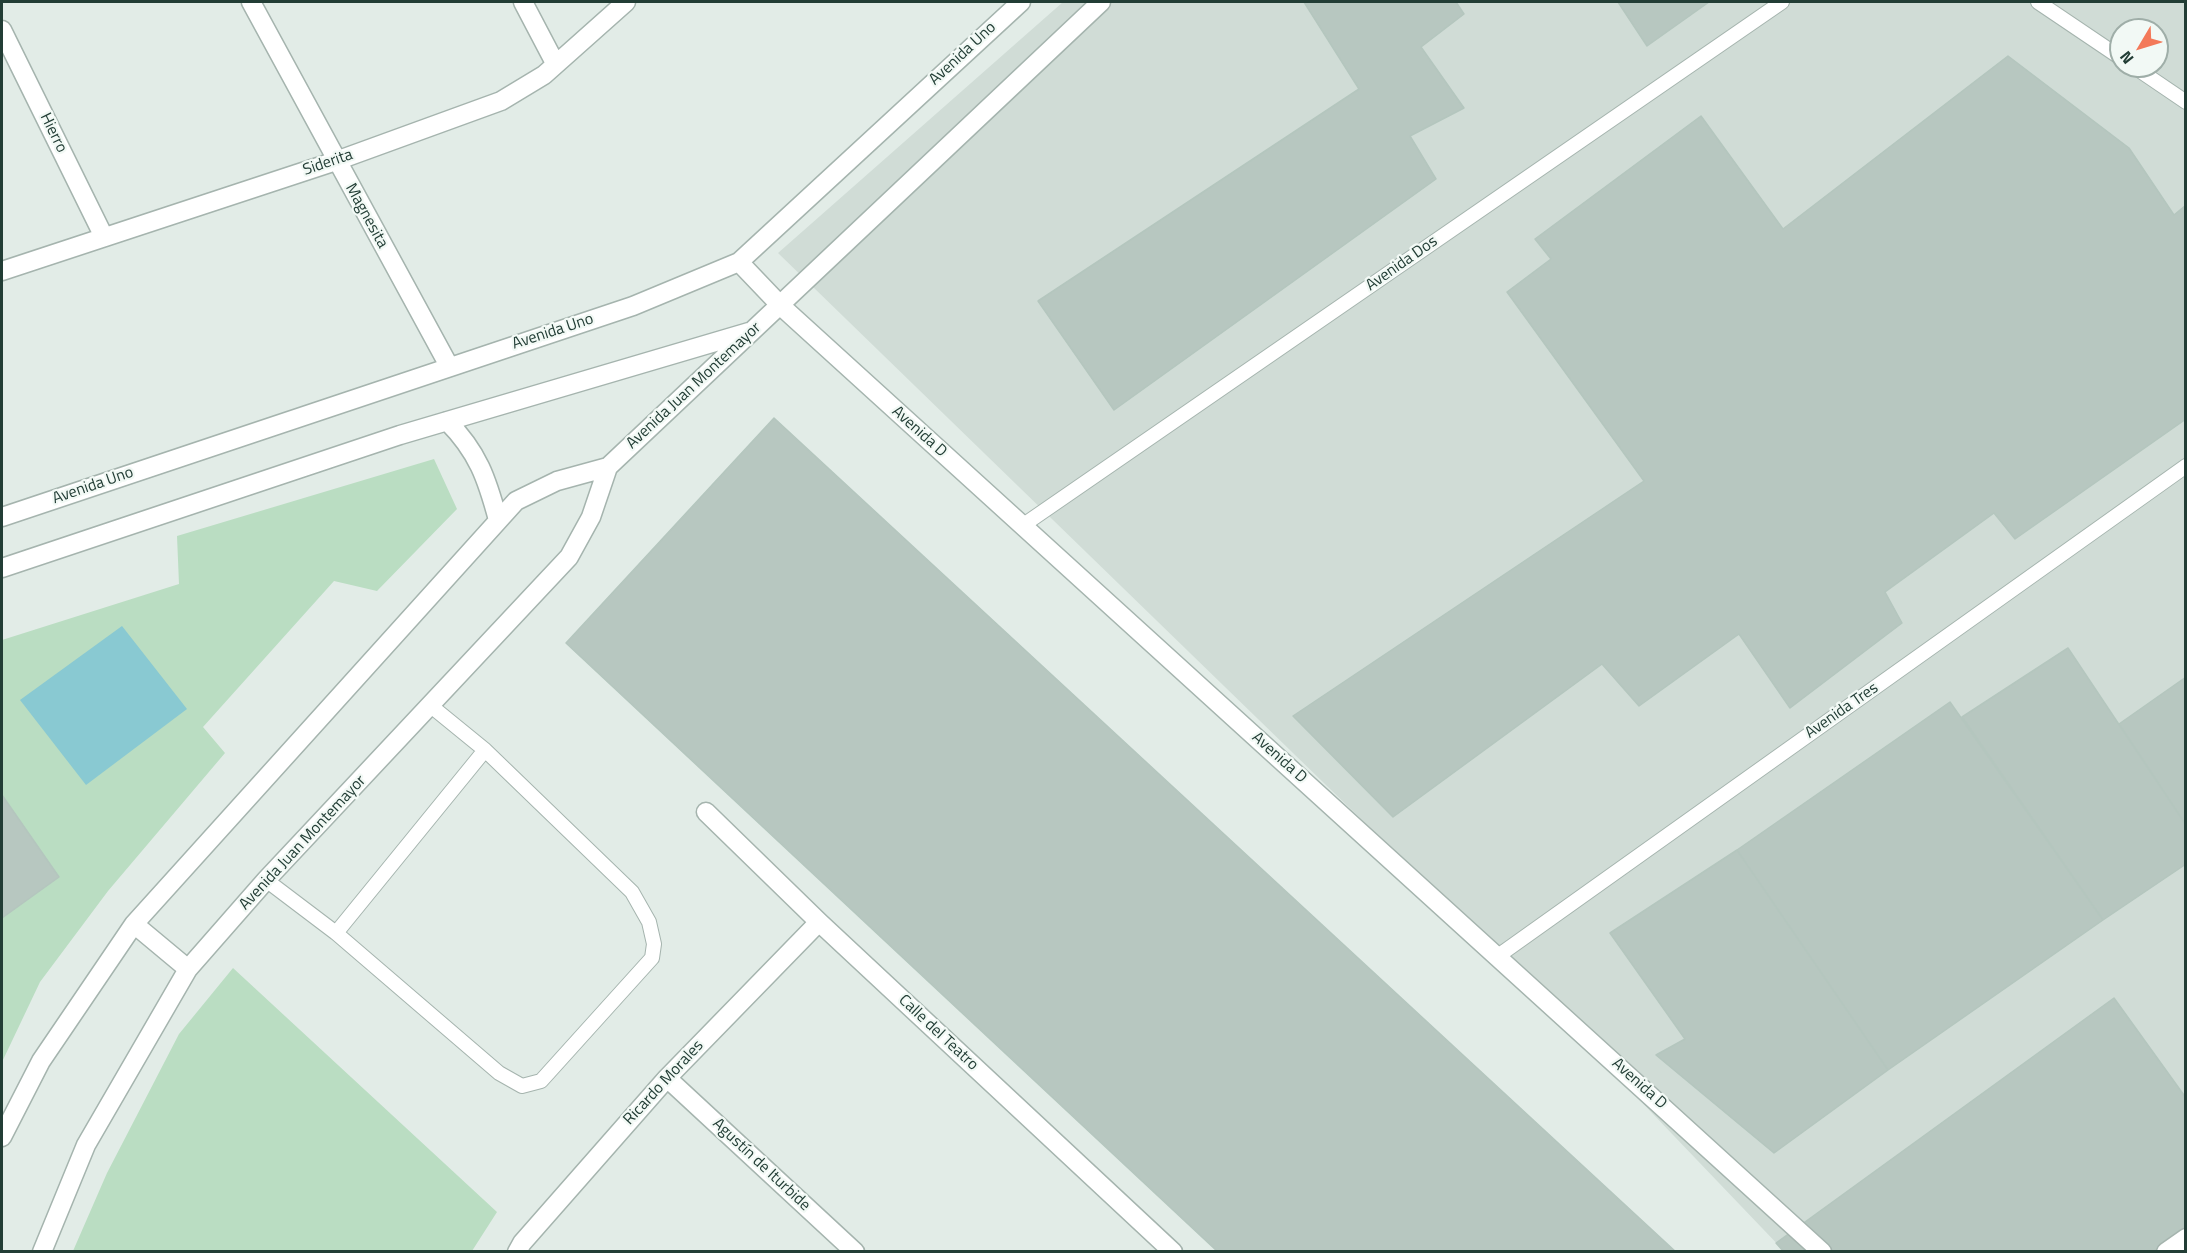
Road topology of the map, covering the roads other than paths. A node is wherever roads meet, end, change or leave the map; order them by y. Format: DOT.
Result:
graph roads {
  1 [pos="251,2"];
  2 [pos="523,2"];
  3 [pos="626,2"];
  4 [pos="1021,2"];
  5 [pos="1101,2"];
  6 [pos="1782,2"];
  7 [pos="2038,2"];
  8 [pos="2,30"];
  9 [pos="2109,50"];
  10 [pos="555,63"];
  11 [pos="2151,78"];
  12 [pos="2186,102"];
  13 [pos="336,161"];
  14 [pos="104,237"];
  15 [pos="739,262"];
  16 [pos="2,271"];
  17 [pos="781,306"];
  18 [pos="753,331"];
  19 [pos="449,366"];
  20 [pos="447,421"];
  21 [pos="2186,466"];
  22 [pos="608,467"];
  23 [pos="2,517"];
  24 [pos="498,520"];
  25 [pos="1022,526"];
  26 [pos="2,568"];
  27 [pos="431,706"];
  28 [pos="485,750"];
  29 [pos="706,812"];
  30 [pos="266,880"];
  31 [pos="819,922"];
  32 [pos="134,924"];
  33 [pos="336,933"];
  34 [pos="1498,956"];
  35 [pos="188,969"];
  36 [pos="667,1078"];
  37 [pos="2,1137"];
  38 [pos="2186,1238"];
  39 [pos="523,1248"];
  40 [pos="42,1251"];
  41 [pos="855,1251"];
  42 [pos="1173,1251"];
  43 [pos="1822,1251"];
  44 [pos="2166,1251"];
  1 -- 13 [label="street, Magnesita"];
  2 -- 10 [label="street"];
  3 -- 10 [label="street, Siderita"];
  4 -- 15 [label="street, Avenida Uno"];
  5 -- 17 [label="street"];
  6 -- 25 [label="lane, Avenida Dos"];
  7 -- 9 [label="lane"];
  8 -- 14 [label="street, Hierro"];
  10 -- 13 [label="street, Siderita"];
  11 -- 12 [label="lane"];
  13 -- 14 [label="street, Siderita"];
  13 -- 19 [label="street, Magnesita"];
  14 -- 16 [label="street, Siderita"];
  15 -- 17 [label="street, Avenida D"];
  15 -- 19 [label="street, Avenida Uno"];
  17 -- 18 [label="street, Avenida Juan Montemayor"];
  17 -- 25 [label="street, Avenida D"];
  18 -- 20 [label="street"];
  18 -- 22 [label="street, Avenida Juan Montemayor"];
  19 -- 23 [label="street, Avenida Uno"];
  20 -- 24 [label="street"];
  20 -- 26 [label="street"];
  21 -- 34 [label="lane, Avenida Tres"];
  22 -- 24 [label="street, Avenida Juan Montemayor"];
  22 -- 27 [label="street, Avenida Juan Montemayor"];
  24 -- 32 [label="street, Avenida Juan Montemayor"];
  25 -- 34 [label="street, Avenida D"];
  27 -- 28 [label="lane"];
  27 -- 30 [label="street, Avenida Juan Montemayor"];
  28 -- 33 [label="lane"];
  28 -- 33 [label="lane"];
  29 -- 31 [label="street, Calle del Teatro"];
  30 -- 33 [label="lane"];
  30 -- 35 [label="street, Avenida Juan Montemayor"];
  31 -- 36 [label="street, Ricardo Morales"];
  31 -- 42 [label="street, Calle del Teatro"];
  32 -- 35 [label="street"];
  32 -- 37 [label="street, Avenida Juan Montemayor"];
  34 -- 43 [label="street, Avenida D"];
  35 -- 40 [label="street, Avenida Juan Montemayor"];
  36 -- 39 [label="street, Ricardo Morales"];
  36 -- 41 [label="street, Agustín de Iturbide"];
  38 -- 44 [label="street"];
}
